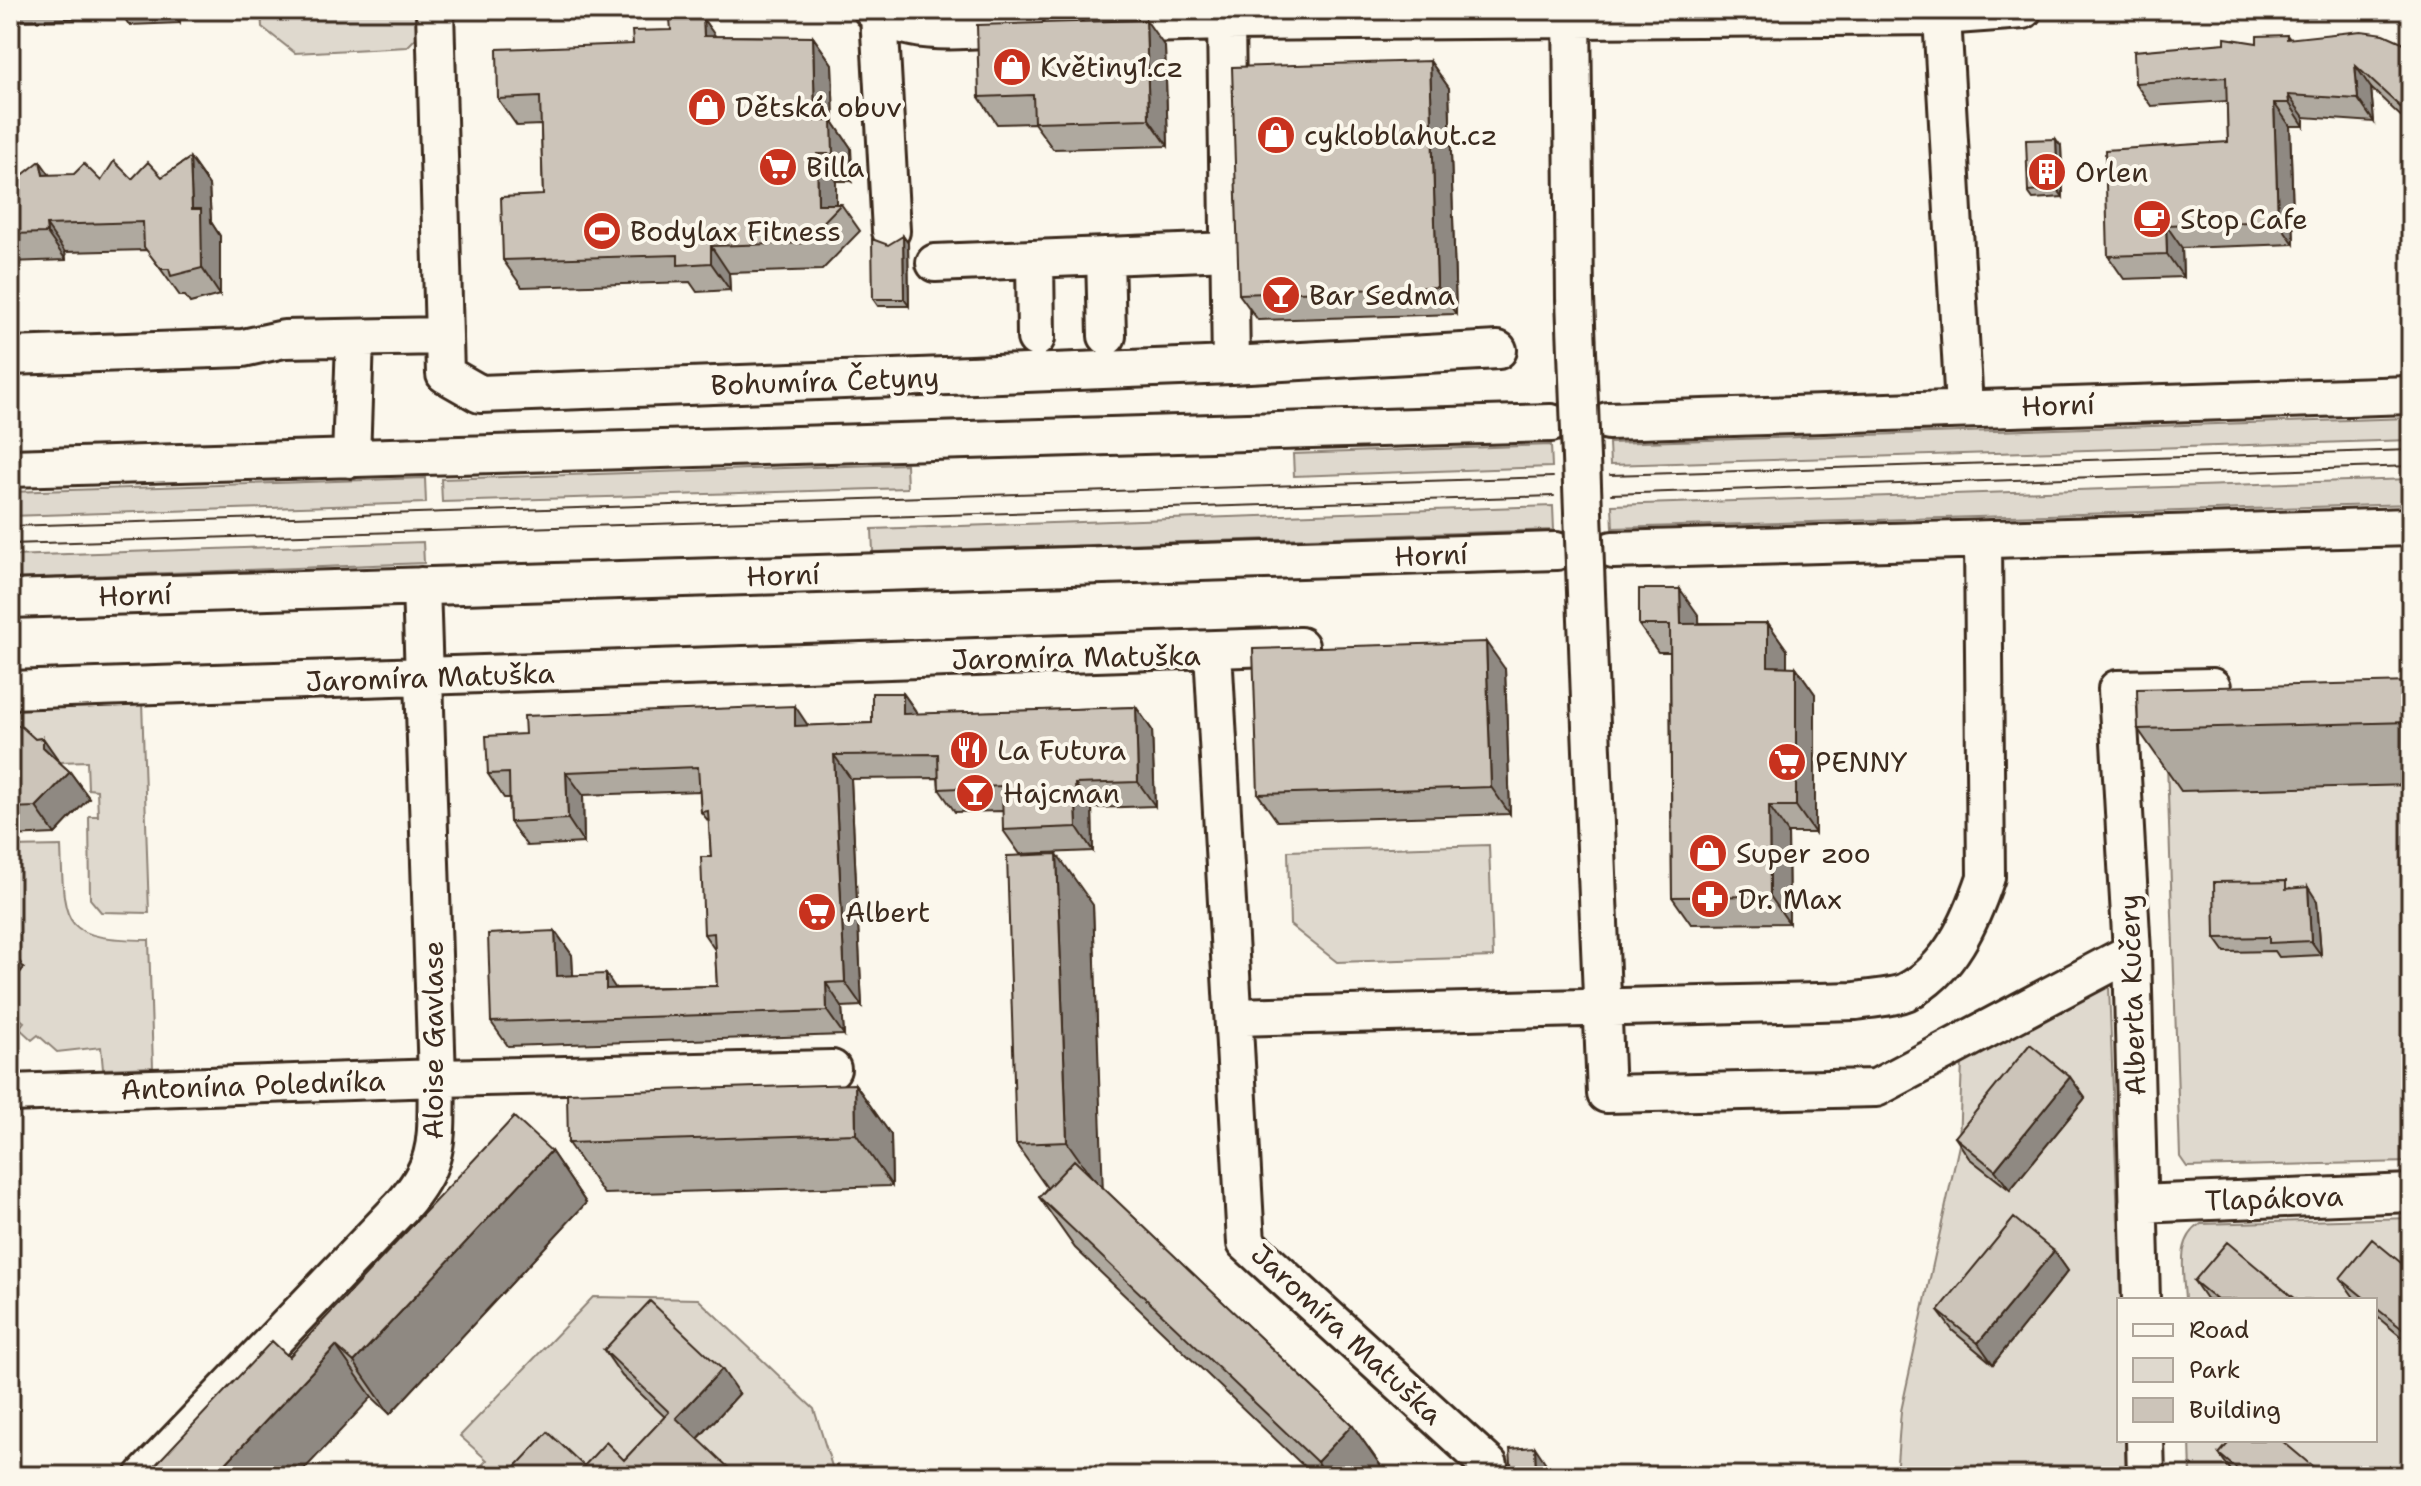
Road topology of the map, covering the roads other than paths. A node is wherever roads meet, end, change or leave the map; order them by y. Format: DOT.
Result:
graph roads {
  1 [pos="435,10"];
  2 [pos="2023,10"];
  3 [pos="876,13"];
  4 [pos="1572,16"];
  5 [pos="1942,16"];
  6 [pos="1226,22"];
  7 [pos="891,231"];
  8 [pos="1229,251"];
  9 [pos="1105,256"];
  10 [pos="1035,259"];
  11 [pos="935,263"];
  12 [pos="444,336"];
  13 [pos="1107,336"];
  14 [pos="1036,338"];
  15 [pos="355,339"];
  16 [pos="1498,350"];
  17 [pos="10,356"];
  18 [pos="1231,365"];
  19 [pos="2411,395"];
  20 [pos="1964,408"];
  21 [pos="1608,421"];
  22 [pos="1551,423"];
  23 [pos="351,459"];
  24 [pos="10,468"];
  25 [pos="2411,527"];
  26 [pos="1983,541"];
  27 [pos="1613,550"];
  28 [pos="1556,551"];
  29 [pos="421,586"];
  30 [pos="10,599"];
  31 [pos="1300,646"];
  32 [pos="1213,651"];
  33 [pos="426,677"];
  34 [pos="2241,687"];
  35 [pos="10,690"];
  36 [pos="2132,952"];
  37 [pos="1603,1006"];
  38 [pos="1236,1017"];
  39 [pos="832,1069"];
  40 [pos="437,1078"];
  41 [pos="10,1093"];
  42 [pos="2411,1193"];
  43 [pos="2138,1204"];
  44 [pos="2141,1298"];
  45 [pos="2145,1442"];
  46 [pos="144,1476"];
  47 [pos="1489,1476"];
  48 [pos="2146,1476"];
  1 -- 12 [label="street, Bohumíra Četyny"];
  2 -- 5 [label="street"];
  3 -- 6 [label="street"];
  3 -- 7 [label="street"];
  4 -- 5 [label="street"];
  4 -- 6 [label="street"];
  4 -- 37 [label="street, bridge"];
  5 -- 20 [label="street"];
  6 -- 8 [label="street"];
  8 -- 9 [label="street"];
  8 -- 18 [label="street"];
  9 -- 10 [label="street"];
  9 -- 13 [label="street"];
  10 -- 11 [label="street"];
  10 -- 14 [label="street"];
  12 -- 15 [label="street"];
  12 -- 18 [label="street, Bohumíra Četyny"];
  15 -- 17 [label="street"];
  15 -- 23 [label="street"];
  16 -- 18 [label="street"];
  19 -- 20 [label="street, Horní"];
  20 -- 21 [label="street, Horní"];
  22 -- 23 [label="street"];
  23 -- 24 [label="street"];
  25 -- 26 [label="street"];
  26 -- 27 [label="street"];
  26 -- 37 [label="street"];
  28 -- 29 [label="street, Horní"];
  29 -- 30 [label="street, Horní"];
  29 -- 33 [label="street, Aloise Gavlase"];
  31 -- 32 [label="street"];
  32 -- 33 [label="street, Jaromíra Matuška"];
  32 -- 38 [label="street, Jaromíra Matuška"];
  33 -- 35 [label="street, Jaromíra Matuška"];
  33 -- 40 [label="street, Aloise Gavlase"];
  34 -- 36 [label="street, Alberta Kučery"];
  36 -- 37 [label="street"];
  36 -- 43 [label="street, Alberta Kučery"];
  37 -- 38 [label="street"];
  38 -- 47 [label="street, Jaromíra Matuška"];
  39 -- 40 [label="street, Antonína Poledníka"];
  40 -- 41 [label="street, Antonína Poledníka"];
  40 -- 46 [label="street, Aloise Gavlase"];
  42 -- 43 [label="street, Tlapákova"];
  43 -- 44 [label="street, Alberta Kučery"];
  45 -- 48 [label="street"];
}
